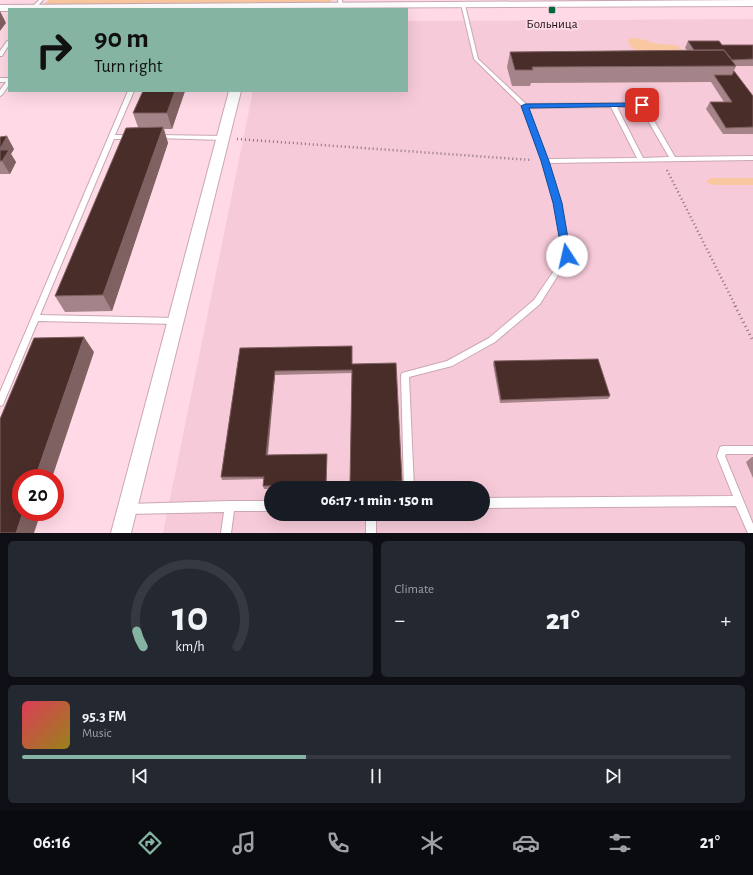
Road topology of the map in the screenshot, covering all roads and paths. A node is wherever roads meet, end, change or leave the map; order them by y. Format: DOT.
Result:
graph roads {
  1 [pos="41,0"];
  2 [pos="606,2"];
  3 [pos="341,3"];
  4 [pos="753,3"];
  5 [pos="463,5"];
  6 [pos="33,8"];
  7 [pos="144,8"];
  8 [pos="256,8"];
  9 [pos="8,43"];
  10 [pos="0,54"];
  11 [pos="8,82"];
  12 [pos="131,92"];
  13 [pos="235,92"];
  14 [pos="0,94"];
  15 [pos="613,105"];
  16 [pos="525,106"];
  17 [pos="112,137"];
  18 [pos="136,137"];
  19 [pos="151,137"];
  20 [pos="223,138"];
  21 [pos="672,158"];
  22 [pos="753,158"];
  23 [pos="641,159"];
  24 [pos="661,159"];
  25 [pos="545,161"];
  26 [pos="36,318"];
  27 [pos="176,321"];
  28 [pos="753,341"];
  29 [pos="0,402"];
  30 [pos="753,450"];
  31 [pos="409,481"];
  32 [pos="739,501"];
  33 [pos="490,503"];
  34 [pos="230,506"];
  35 [pos="264,506"];
  36 [pos="127,508"];
  37 [pos="371,521"];
  38 [pos="753,531"];
  39 [pos="121,533"];
  40 [pos="226,533"];
  41 [pos="371,533"];
  1 -- 6 [label="lane"];
  2 -- 4 [label="street"];
  2 -- 5 [label="street"];
  3 -- 5 [label="street"];
  3 -- 8 [label="street"];
  5 -- 16 [label="lane"];
  7 -- 8 [label="street"];
  9 -- 10 [label="lane"];
  11 -- 14 [label="lane"];
  12 -- 17 [label="lane"];
  13 -- 20 [label="street"];
  15 -- 16 [label="lane"];
  15 -- 21 [label="lane"];
  15 -- 23 [label="lane"];
  16 -- 25 [label="lane"];
  17 -- 18 [label="lane"];
  17 -- 26 [label="lane"];
  19 -- 20 [label="lane"];
  20 -- 25 [label="path"];
  20 -- 27 [label="street"];
  21 -- 22 [label="lane"];
  21 -- 24 [label="lane"];
  23 -- 24 [label="lane"];
  23 -- 25 [label="lane"];
  24 -- 28 [label="path"];
  25 -- 31 [label="lane"];
  26 -- 27 [label="lane"];
  26 -- 29 [label="lane"];
  27 -- 36 [label="street"];
  30 -- 32 [label="lane"];
  32 -- 33 [label="lane"];
  32 -- 38 [label="lane"];
  34 -- 35 [label="lane"];
  34 -- 36 [label="lane"];
  34 -- 40 [label="lane"];
  36 -- 39 [label="street"];
  37 -- 41 [label="lane"];
}
